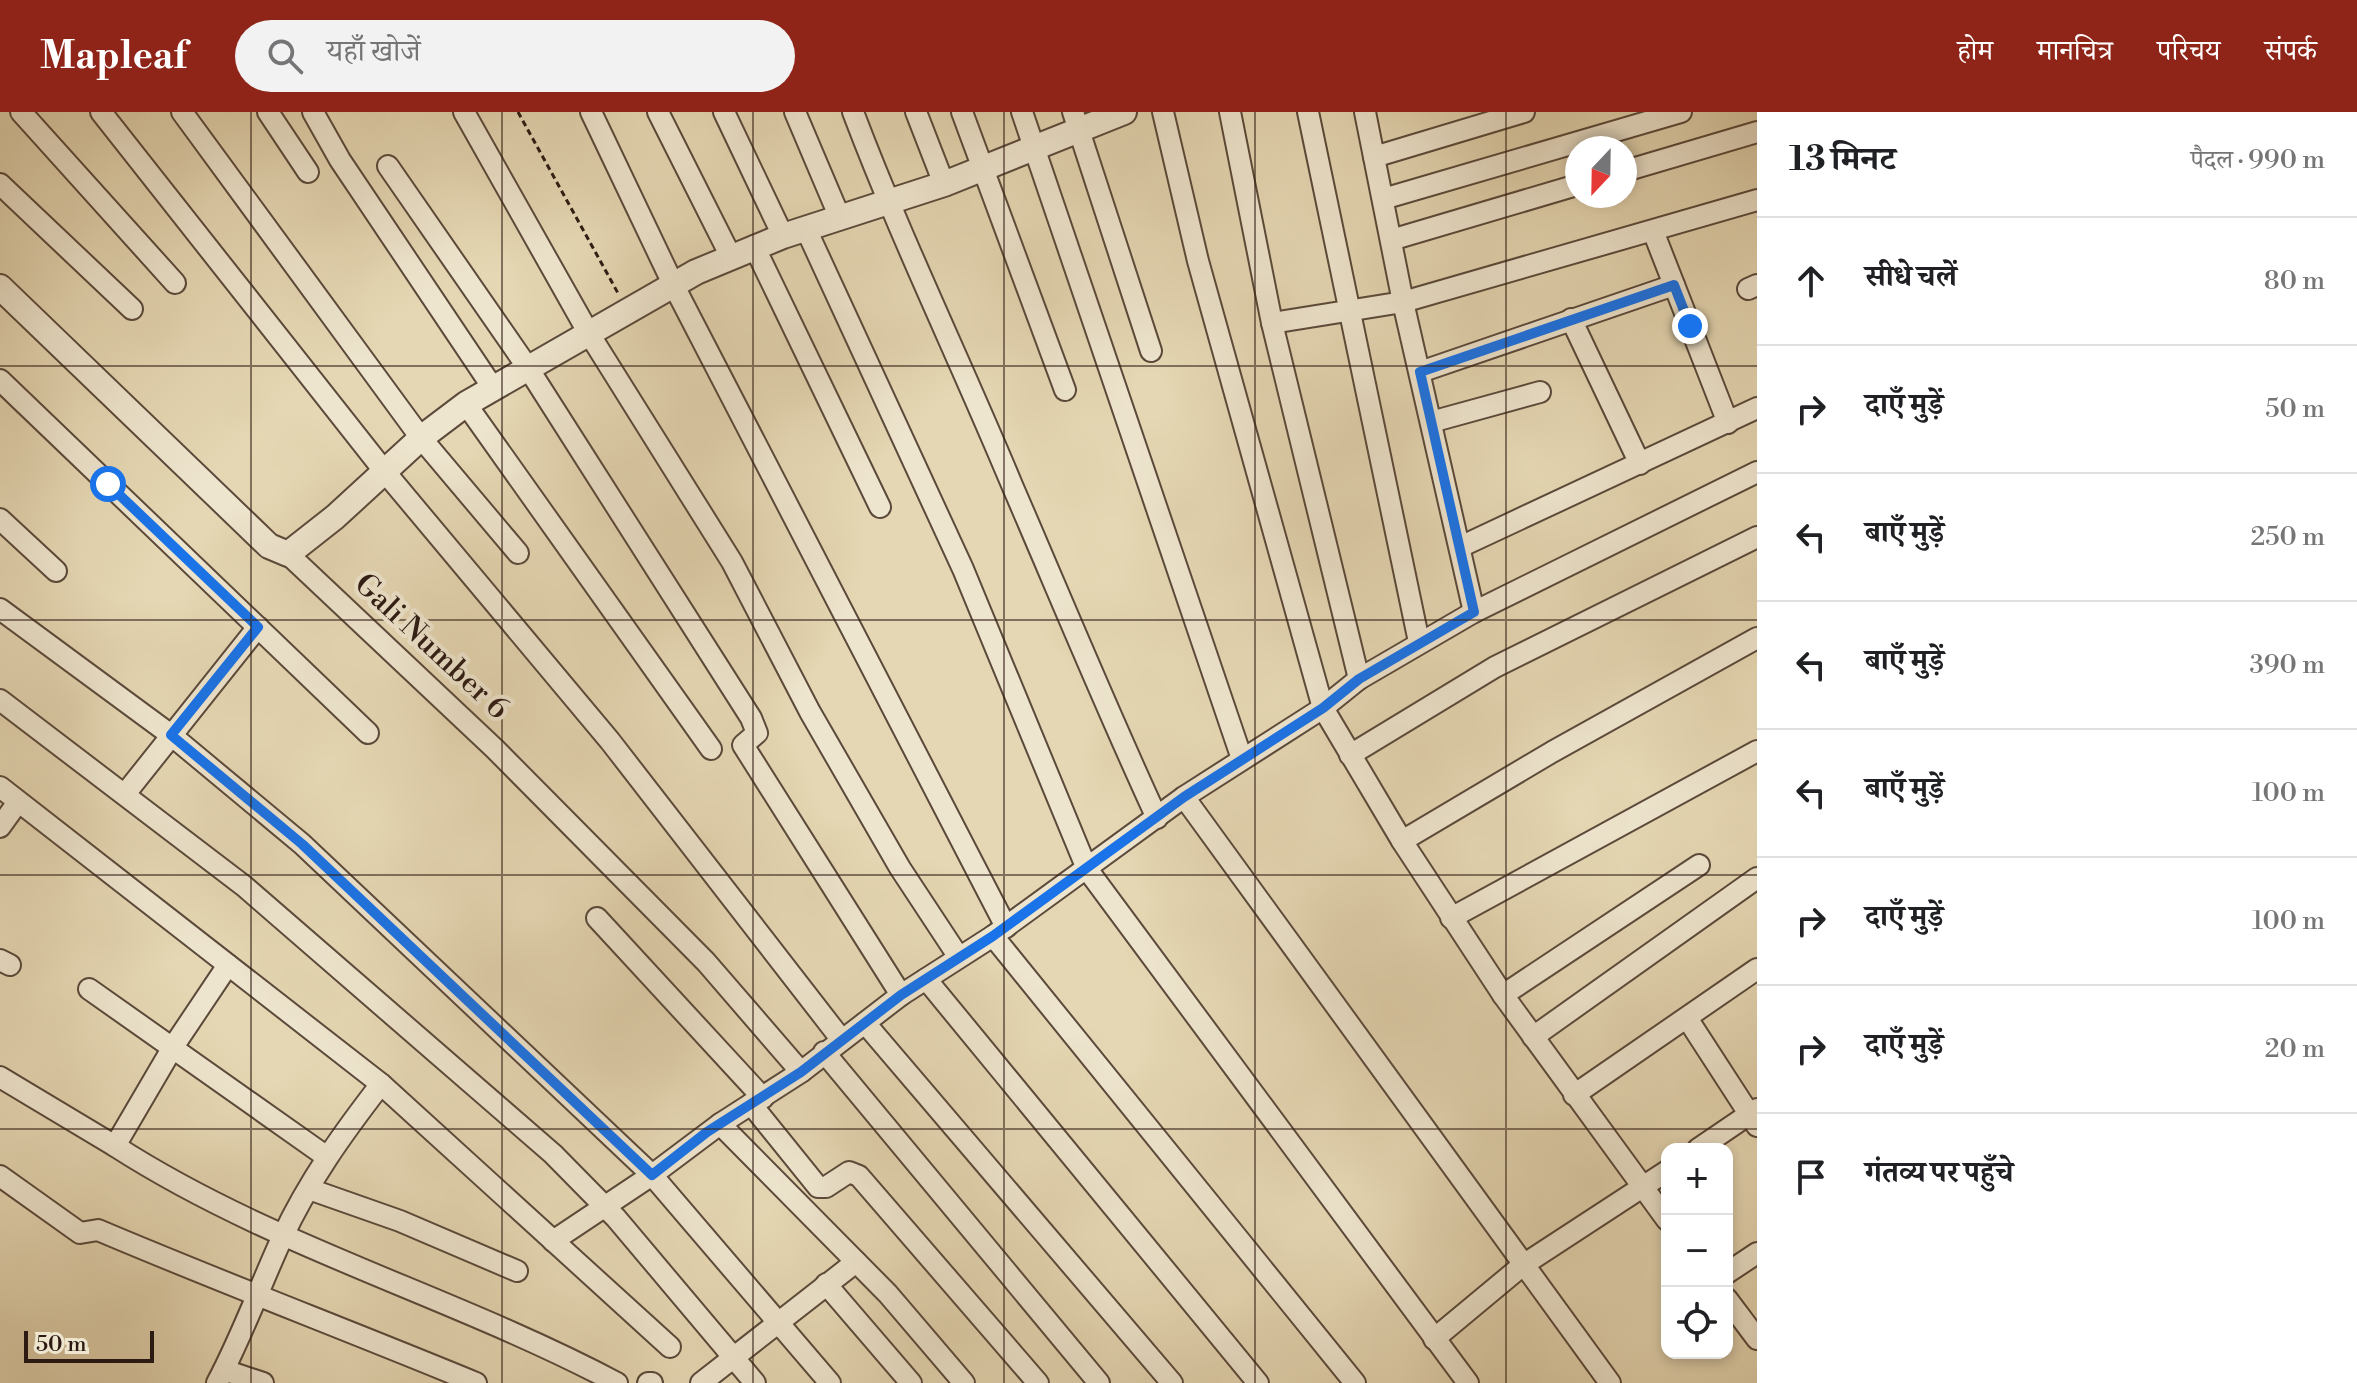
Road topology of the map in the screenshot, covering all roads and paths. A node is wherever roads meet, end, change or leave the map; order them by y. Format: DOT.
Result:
graph roads {
  1 [pos="21,112"];
  2 [pos="101,112"];
  3 [pos="182,112"];
  4 [pos="268,112"];
  5 [pos="313,112"];
  6 [pos="464,112"];
  7 [pos="518,112"];
  8 [pos="591,112"];
  9 [pos="658,112"];
  10 [pos="724,112"];
  11 [pos="795,112"];
  12 [pos="853,112"];
  13 [pos="916,112"];
  14 [pos="962,112"];
  15 [pos="1022,112"];
  16 [pos="1163,112"];
  17 [pos="1230,112"];
  18 [pos="1308,112"];
  19 [pos="1365,112"];
  20 [pos="1524,112"];
  21 [pos="1681,112"];
  22 [pos="1119,113"];
  23 [pos="1077,121"];
  24 [pos="1757,132"];
  25 [pos="1036,148"];
  26 [pos="1374,157"];
  27 [pos="388,166"];
  28 [pos="1637,167"];
  29 [pos="981,168"];
  30 [pos="308,172"];
  31 [pos="0,184"];
  32 [pos="944,184"];
  33 [pos="1565,189"];
  34 [pos="1383,199"];
  35 [pos="1757,200"];
  36 [pos="888,204"];
  37 [pos="840,218"];
  38 [pos="1653,231"];
  39 [pos="794,232"];
  40 [pos="1391,240"];
  41 [pos="754,246"];
  42 [pos="730,255"];
  43 [pos="175,283"];
  44 [pos="673,284"];
  45 [pos="1674,285"];
  46 [pos="0,287"];
  47 [pos="1403,302"];
  48 [pos="132,309"];
  49 [pos="626,309"];
  50 [pos="1348,312"];
  51 [pos="1571,319"];
  52 [pos="1272,323"];
  53 [pos="588,332"];
  54 [pos="1151,351"];
  55 [pos="528,368"];
  56 [pos="1420,372"];
  57 [pos="0,380"];
  58 [pos="493,388"];
  59 [pos="1065,390"];
  60 [pos="1540,392"];
  61 [pos="466,404"];
  62 [pos="1757,408"];
  63 [pos="1431,422"];
  64 [pos="1728,423"];
  65 [pos="421,438"];
  66 [pos="1640,464"];
  67 [pos="385,472"];
  68 [pos="1757,472"];
  69 [pos="880,507"];
  70 [pos="0,519"];
  71 [pos="1757,537"];
  72 [pos="1460,547"];
  73 [pos="518,553"];
  74 [pos="288,554"];
  75 [pos="56,571"];
  76 [pos="0,609"];
  77 [pos="1474,612"];
  78 [pos="258,627"];
  79 [pos="1757,638"];
  80 [pos="1419,642"];
  81 [pos="1359,679"];
  82 [pos="0,700"];
  83 [pos="1323,708"];
  84 [pos="368,733"];
  85 [pos="171,735"];
  86 [pos="711,749"];
  87 [pos="1757,751"];
  88 [pos="1350,755"];
  89 [pos="1242,759"];
  90 [pos="0,787"];
  91 [pos="125,794"];
  92 [pos="1184,797"];
  93 [pos="18,802"];
  94 [pos="1157,818"];
  95 [pos="0,827"];
  96 [pos="1402,841"];
  97 [pos="1699,865"];
  98 [pos="1087,869"];
  99 [pos="1757,878"];
  100 [pos="597,918"];
  101 [pos="1451,918"];
  102 [pos="1000,931"];
  103 [pos="958,956"];
  104 [pos="228,965"];
  105 [pos="1757,969"];
  106 [pos="926,979"];
  107 [pos="89,989"];
  108 [pos="901,995"];
  109 [pos="1503,995"];
  110 [pos="1687,1018"];
  111 [pos="865,1023"];
  112 [pos="1533,1037"];
  113 [pos="841,1039"];
  114 [pos="173,1047"];
  115 [pos="824,1052"];
  116 [pos="801,1072"];
  117 [pos="0,1077"];
  118 [pos="381,1084"];
  119 [pos="1574,1095"];
  120 [pos="757,1101"];
  121 [pos="1754,1116"];
  122 [pos="720,1124"];
  123 [pos="1708,1143"];
  124 [pos="115,1146"];
  125 [pos="327,1157"];
  126 [pos="652,1175"];
  127 [pos="1661,1175"];
  128 [pos="0,1176"];
  129 [pos="1643,1188"];
  130 [pos="309,1189"];
  131 [pos="605,1207"];
  132 [pos="1663,1215"];
  133 [pos="283,1237"];
  134 [pos="553,1241"];
  135 [pos="1757,1253"];
  136 [pos="856,1262"];
  137 [pos="1523,1265"];
  138 [pos="1733,1269"];
  139 [pos="517,1271"];
  140 [pos="826,1284"];
  141 [pos="258,1298"];
  142 [pos="1733,1307"];
  143 [pos="779,1324"];
  144 [pos="1434,1339"];
  145 [pos="1757,1339"];
  146 [pos="670,1347"];
  147 [pos="735,1359"];
  148 [pos="220,1377"];
  149 [pos="263,1383"];
  150 [pos="476,1383"];
  151 [pos="617,1383"];
  152 [pos="701,1383"];
  153 [pos="755,1383"];
  154 [pos="830,1383"];
  155 [pos="911,1383"];
  156 [pos="964,1383"];
  157 [pos="1038,1383"];
  158 [pos="1099,1383"];
  159 [pos="1172,1383"];
  160 [pos="1258,1383"];
  161 [pos="1355,1383"];
  162 [pos="1468,1383"];
  163 [pos="1610,1383"];
  1 -- 43 [label="street"];
  2 -- 67 [label="street"];
  3 -- 65 [label="street"];
  4 -- 30 [label="street"];
  5 -- 58 [label="street"];
  6 -- 53 [label="street"];
  7 -- 49 [label="path"];
  8 -- 44 [label="street"];
  9 -- 42 [label="street"];
  10 -- 39 [label="street"];
  11 -- 37 [label="street"];
  12 -- 36 [label="street"];
  13 -- 32 [label="street"];
  14 -- 29 [label="street"];
  15 -- 25 [label="street"];
  16 -- 83 [label="street"];
  17 -- 52 [label="street"];
  18 -- 50 [label="street"];
  19 -- 26 [label="street"];
  20 -- 26 [label="street"];
  21 -- 34 [label="street"];
  22 -- 23 [label="street"];
  23 -- 25 [label="street"];
  23 -- 54 [label="street"];
  24 -- 28 [label="street"];
  25 -- 29 [label="street"];
  25 -- 89 [label="street"];
  26 -- 34 [label="street"];
  27 -- 55 [label="street"];
  29 -- 32 [label="street"];
  29 -- 59 [label="street"];
  31 -- 48 [label="street"];
  32 -- 36 [label="street"];
  33 -- 40 [label="street"];
  34 -- 40 [label="street"];
  35 -- 38 [label="street"];
  36 -- 37 [label="street"];
  36 -- 94 [label="street"];
  37 -- 39 [label="street"];
  38 -- 45 [label="street"];
  38 -- 47 [label="street"];
  39 -- 41 [label="street"];
  39 -- 98 [label="street"];
  40 -- 47 [label="street"];
  41 -- 42 [label="street"];
  41 -- 69 [label="street"];
  42 -- 44 [label="street"];
  44 -- 49 [label="street"];
  44 -- 102 [label="street"];
  45 -- 51 [label="street"];
  45 -- 64 [label="street"];
  46 -- 74 [label="street, Gali Number 6"];
  47 -- 50 [label="street"];
  47 -- 56 [label="street"];
  49 -- 53 [label="street"];
  50 -- 52 [label="street"];
  50 -- 80 [label="street"];
  51 -- 56 [label="street"];
  51 -- 66 [label="street"];
  52 -- 81 [label="street"];
  53 -- 55 [label="street"];
  53 -- 103 [label="street"];
  55 -- 58 [label="street"];
  55 -- 108 [label="street"];
  56 -- 63 [label="street"];
  57 -- 78 [label="street"];
  58 -- 61 [label="street"];
  60 -- 63 [label="street"];
  61 -- 65 [label="street"];
  61 -- 86 [label="street"];
  62 -- 64 [label="street"];
  63 -- 72 [label="street"];
  64 -- 66 [label="street"];
  65 -- 67 [label="street"];
  65 -- 73 [label="street"];
  66 -- 72 [label="street"];
  67 -- 74 [label="street"];
  67 -- 113 [label="street"];
  68 -- 77 [label="street"];
  70 -- 75 [label="street"];
  71 -- 88 [label="street"];
  72 -- 77 [label="street"];
  74 -- 116 [label="street, Gali Number 6"];
  76 -- 85 [label="street"];
  77 -- 80 [label="street"];
  78 -- 84 [label="street"];
  78 -- 85 [label="street"];
  79 -- 96 [label="street"];
  80 -- 81 [label="street"];
  81 -- 83 [label="street"];
  82 -- 91 [label="street"];
  83 -- 88 [label="street"];
  83 -- 89 [label="street"];
  85 -- 91 [label="street"];
  85 -- 126 [label="street"];
  87 -- 101 [label="street"];
  88 -- 96 [label="street"];
  89 -- 92 [label="street"];
  90 -- 93 [label="street"];
  91 -- 131 [label="street"];
  92 -- 94 [label="street"];
  92 -- 137 [label="street"];
  93 -- 95 [label="street"];
  93 -- 104 [label="street"];
  94 -- 98 [label="street"];
  96 -- 101 [label="street"];
  97 -- 109 [label="street"];
  98 -- 102 [label="street"];
  98 -- 144 [label="street"];
  99 -- 112 [label="street"];
  100 -- 120 [label="street"];
  101 -- 109 [label="street"];
  102 -- 103 [label="street"];
  102 -- 161 [label="street"];
  103 -- 106 [label="street"];
  104 -- 114 [label="street"];
  104 -- 118 [label="street"];
  105 -- 110 [label="street"];
  106 -- 108 [label="street"];
  106 -- 160 [label="street"];
  107 -- 114 [label="street"];
  108 -- 111 [label="street"];
  109 -- 112 [label="street"];
  110 -- 119 [label="street"];
  110 -- 121 [label="street"];
  111 -- 113 [label="street"];
  111 -- 159 [label="street"];
  112 -- 119 [label="street"];
  113 -- 115 [label="street"];
  114 -- 124 [label="street"];
  114 -- 125 [label="street"];
  115 -- 116 [label="street"];
  115 -- 158 [label="street"];
  116 -- 120 [label="street"];
  117 -- 124 [label="street"];
  118 -- 125 [label="street"];
  118 -- 134 [label="street"];
  119 -- 129 [label="street"];
  120 -- 122 [label="street"];
  120 -- 157 [label="street"];
  121 -- 123 [label="street"];
  122 -- 126 [label="street"];
  122 -- 136 [label="street"];
  124 -- 133 [label="street"];
  125 -- 130 [label="street"];
  126 -- 131 [label="street"];
  126 -- 143 [label="street"];
  127 -- 129 [label="street"];
  128 -- 141 [label="street"];
  129 -- 132 [label="street"];
  129 -- 137 [label="street"];
  130 -- 133 [label="street"];
  130 -- 139 [label="street"];
  131 -- 134 [label="street"];
  131 -- 147 [label="street"];
  133 -- 141 [label="street"];
  133 -- 151 [label="street"];
  134 -- 146 [label="street"];
  135 -- 138 [label="street"];
  136 -- 140 [label="street"];
  136 -- 156 [label="street"];
  137 -- 144 [label="street"];
  137 -- 163 [label="street"];
  140 -- 143 [label="street"];
  140 -- 155 [label="street"];
  141 -- 148 [label="street"];
  141 -- 150 [label="street"];
  142 -- 145 [label="street"];
  143 -- 147 [label="street"];
  143 -- 154 [label="street"];
  144 -- 162 [label="street"];
  147 -- 152 [label="street"];
  147 -- 153 [label="street"];
  148 -- 149 [label="street"];
}
